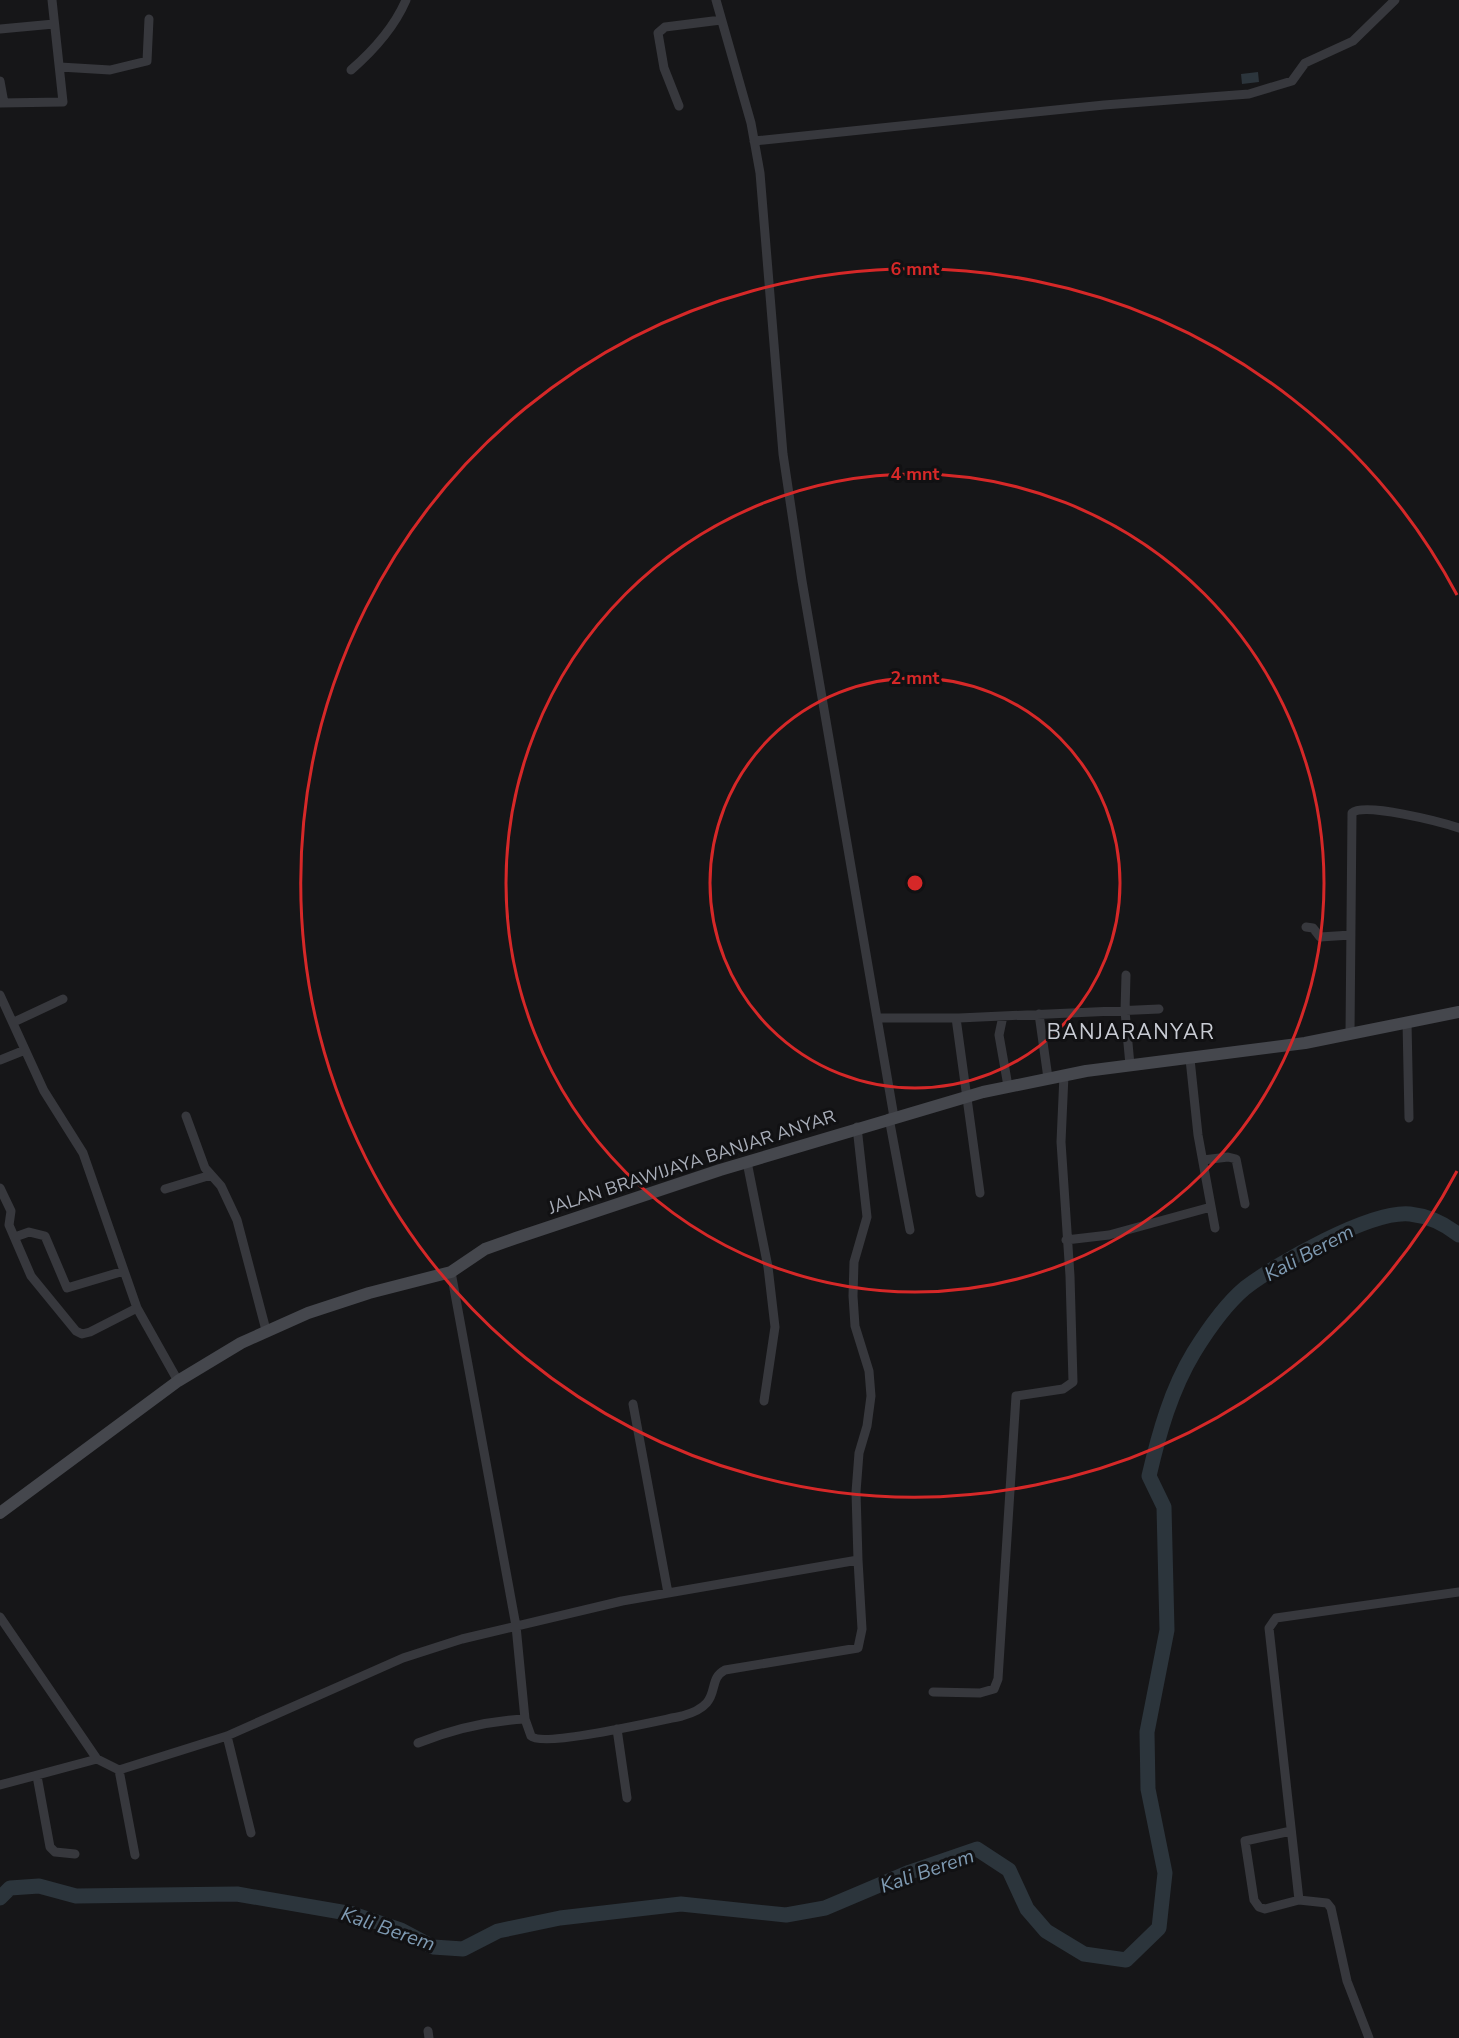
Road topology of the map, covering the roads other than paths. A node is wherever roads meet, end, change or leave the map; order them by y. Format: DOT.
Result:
graph roads {
  1 [pos="52,0"];
  2 [pos="406,0"];
  3 [pos="716,0"];
  4 [pos="1395,0"];
  5 [pos="149,19"];
  6 [pos="721,20"];
  7 [pos="54,24"];
  8 [pos="0,29"];
  9 [pos="60,68"];
  10 [pos="351,70"];
  11 [pos="0,81"];
  12 [pos="2,103"];
  13 [pos="679,106"];
  14 [pos="754,141"];
  15 [pos="1459,828"];
  16 [pos="1306,927"];
  17 [pos="1351,935"];
  18 [pos="1126,975"];
  19 [pos="0,995"];
  20 [pos="63,999"];
  21 [pos="1159,1009"];
  22 [pos="1125,1011"];
  23 [pos="1459,1012"];
  24 [pos="1039,1014"];
  25 [pos="1003,1016"];
  26 [pos="878,1018"];
  27 [pos="956,1018"];
  28 [pos="14,1022"];
  29 [pos="1407,1022"];
  30 [pos="1350,1034"];
  31 [pos="25,1050"];
  32 [pos="1190,1059"];
  33 [pos="0,1060"];
  34 [pos="1130,1065"];
  35 [pos="1064,1075"];
  36 [pos="1048,1078"];
  37 [pos="1008,1086"];
  38 [pos="968,1096"];
  39 [pos="186,1116"];
  40 [pos="892,1118"];
  41 [pos="1409,1118"];
  42 [pos="857,1127"];
  43 [pos="1203,1160"];
  44 [pos="747,1162"];
  45 [pos="211,1176"];
  46 [pos="0,1188"];
  47 [pos="165,1190"];
  48 [pos="980,1193"];
  49 [pos="1245,1204"];
  50 [pos="1211,1207"];
  51 [pos="1215,1228"];
  52 [pos="910,1230"];
  53 [pos="15,1237"];
  54 [pos="1066,1240"];
  55 [pos="124,1271"];
  56 [pos="451,1272"];
  57 [pos="137,1308"];
  58 [pos="266,1330"];
  59 [pos="178,1381"];
  60 [pos="764,1401"];
  61 [pos="633,1404"];
  62 [pos="0,1513"];
  63 [pos="858,1560"];
  64 [pos="1459,1592"];
  65 [pos="668,1593"];
  66 [pos="0,1617"];
  67 [pos="516,1626"];
  68 [pos="933,1692"];
  69 [pos="525,1719"];
  70 [pos="617,1729"];
  71 [pos="227,1736"];
  72 [pos="417,1743"];
  73 [pos="96,1759"];
  74 [pos="119,1770"];
  75 [pos="37,1776"];
  76 [pos="0,1785"];
  77 [pos="627,1798"];
  78 [pos="1291,1832"];
  79 [pos="251,1833"];
  80 [pos="75,1854"];
  81 [pos="135,1855"];
  82 [pos="1299,1900"];
  83 [pos="1369,2038"];
  1 -- 7 [label="street"];
  2 -- 10 [label="street"];
  3 -- 6 [label="street"];
  4 -- 14 [label="street"];
  5 -- 9 [label="street"];
  6 -- 13 [label="street"];
  6 -- 14 [label="street"];
  7 -- 8 [label="street"];
  7 -- 9 [label="street"];
  9 -- 12 [label="street"];
  11 -- 12 [label="street"];
  14 -- 26 [label="street"];
  15 -- 17 [label="street"];
  16 -- 17 [label="street"];
  17 -- 30 [label="street"];
  18 -- 22 [label="street"];
  19 -- 28 [label="street"];
  20 -- 28 [label="street"];
  21 -- 22 [label="street"];
  22 -- 24 [label="street"];
  22 -- 34 [label="street"];
  23 -- 29 [label="street, JALAN BRAWIJAYA BANJAR ANYAR"];
  24 -- 25 [label="street"];
  24 -- 36 [label="street"];
  25 -- 27 [label="street"];
  25 -- 37 [label="street"];
  26 -- 27 [label="street"];
  26 -- 40 [label="street"];
  27 -- 38 [label="street"];
  28 -- 31 [label="street"];
  29 -- 30 [label="street, JALAN BRAWIJAYA BANJAR ANYAR"];
  29 -- 41 [label="street"];
  30 -- 32 [label="street, JALAN BRAWIJAYA BANJAR ANYAR"];
  31 -- 33 [label="street"];
  31 -- 55 [label="street"];
  32 -- 34 [label="street, JALAN BRAWIJAYA BANJAR ANYAR"];
  32 -- 43 [label="street"];
  34 -- 35 [label="street, JALAN BRAWIJAYA BANJAR ANYAR"];
  35 -- 36 [label="street, JALAN BRAWIJAYA BANJAR ANYAR"];
  35 -- 54 [label="street"];
  36 -- 37 [label="street, JALAN BRAWIJAYA BANJAR ANYAR"];
  37 -- 38 [label="street, JALAN BRAWIJAYA BANJAR ANYAR"];
  38 -- 40 [label="street, JALAN BRAWIJAYA BANJAR ANYAR"];
  38 -- 48 [label="street"];
  39 -- 45 [label="street"];
  40 -- 42 [label="street, JALAN BRAWIJAYA BANJAR ANYAR"];
  40 -- 52 [label="street"];
  42 -- 44 [label="street, JALAN BRAWIJAYA BANJAR ANYAR"];
  42 -- 63 [label="street"];
  43 -- 49 [label="street"];
  43 -- 50 [label="street"];
  44 -- 56 [label="street, JALAN BRAWIJAYA BANJAR ANYAR"];
  44 -- 60 [label="street"];
  45 -- 47 [label="street"];
  45 -- 58 [label="street"];
  46 -- 53 [label="street"];
  50 -- 51 [label="street"];
  50 -- 54 [label="street"];
  53 -- 55 [label="street"];
  53 -- 57 [label="street"];
  54 -- 68 [label="street"];
  55 -- 57 [label="street"];
  56 -- 58 [label="street, JALAN BRAWIJAYA BANJAR ANYAR"];
  56 -- 67 [label="street"];
  57 -- 59 [label="street"];
  58 -- 59 [label="street, JALAN BRAWIJAYA BANJAR ANYAR"];
  59 -- 62 [label="street, JALAN BRAWIJAYA BANJAR ANYAR"];
  61 -- 65 [label="street"];
  63 -- 65 [label="street"];
  63 -- 70 [label="street"];
  64 -- 78 [label="street"];
  65 -- 67 [label="street"];
  66 -- 73 [label="street"];
  67 -- 69 [label="street"];
  67 -- 71 [label="street"];
  69 -- 70 [label="street"];
  69 -- 72 [label="street"];
  70 -- 77 [label="street"];
  71 -- 74 [label="street"];
  71 -- 79 [label="street"];
  73 -- 74 [label="street"];
  73 -- 75 [label="street"];
  74 -- 81 [label="street"];
  75 -- 76 [label="street"];
  75 -- 80 [label="street"];
  78 -- 82 [label="street"];
  78 -- 82 [label="street"];
  82 -- 83 [label="street"];
}
